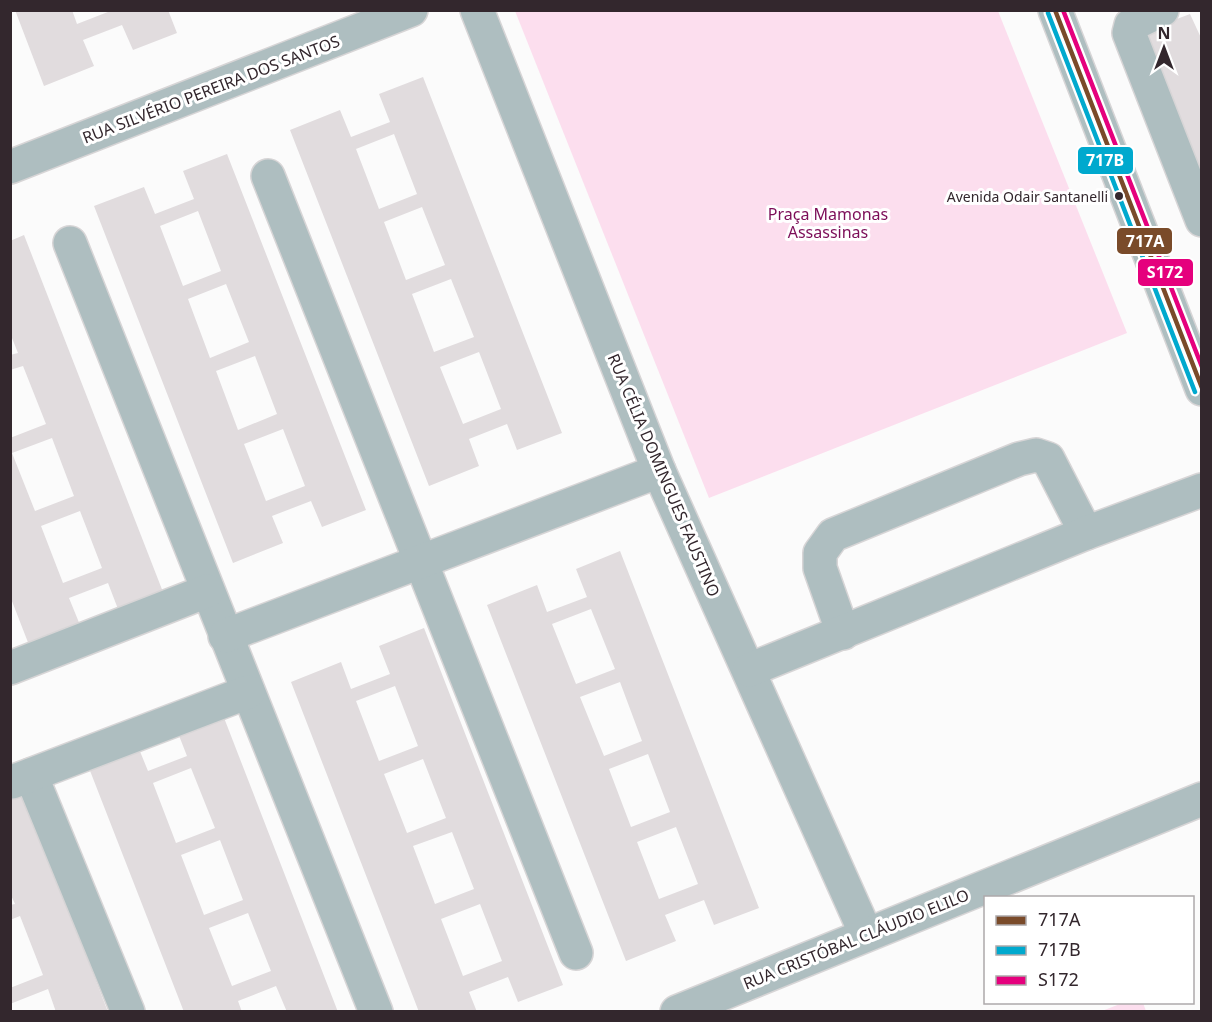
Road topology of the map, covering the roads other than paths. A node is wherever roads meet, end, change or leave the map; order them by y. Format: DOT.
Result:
graph roads {
  1 [pos="411,10"];
  2 [pos="477,10"];
  3 [pos="1055,10"];
  4 [pos="1162,10"];
  5 [pos="10,167"];
  6 [pos="268,176"];
  7 [pos="1202,220"];
  8 [pos="70,243"];
  9 [pos="1202,389"];
  10 [pos="659,471"];
  11 [pos="1202,490"];
  12 [pos="1086,533"];
  13 [pos="421,561"];
  14 [pos="207,591"];
  15 [pos="843,633"];
  16 [pos="225,636"];
  17 [pos="11,666"];
  18 [pos="748,670"];
  19 [pos="248,692"];
  20 [pos="21,779"];
  21 [pos="1202,799"];
  22 [pos="866,934"];
  23 [pos="576,953"];
  24 [pos="128,1011"];
  25 [pos="376,1011"];
  26 [pos="677,1011"];
  1 -- 5 [label="street, RUA SILVÉRIO PEREIRA DOS SANTOS"];
  2 -- 10 [label="street, RUA CÉLIA DOMINGUES FAUSTINO"];
  3 -- 9 [label="street"];
  4 -- 7 [label="street"];
  6 -- 13 [label="street"];
  8 -- 14 [label="street"];
  10 -- 13 [label="street"];
  10 -- 18 [label="street, RUA CÉLIA DOMINGUES FAUSTINO"];
  11 -- 12 [label="street"];
  12 -- 15 [label="street"];
  12 -- 15 [label="street"];
  13 -- 16 [label="street"];
  13 -- 23 [label="street"];
  14 -- 16 [label="street"];
  14 -- 17 [label="street"];
  15 -- 18 [label="street"];
  16 -- 19 [label="street"];
  18 -- 22 [label="street, RUA CÉLIA DOMINGUES FAUSTINO"];
  19 -- 20 [label="street"];
  19 -- 25 [label="street"];
  20 -- 24 [label="street"];
  21 -- 22 [label="street, RUA CRISTÓBAL CLÁUDIO ELILO"];
  22 -- 26 [label="street, RUA CRISTÓBAL CLÁUDIO ELILO"];
}
